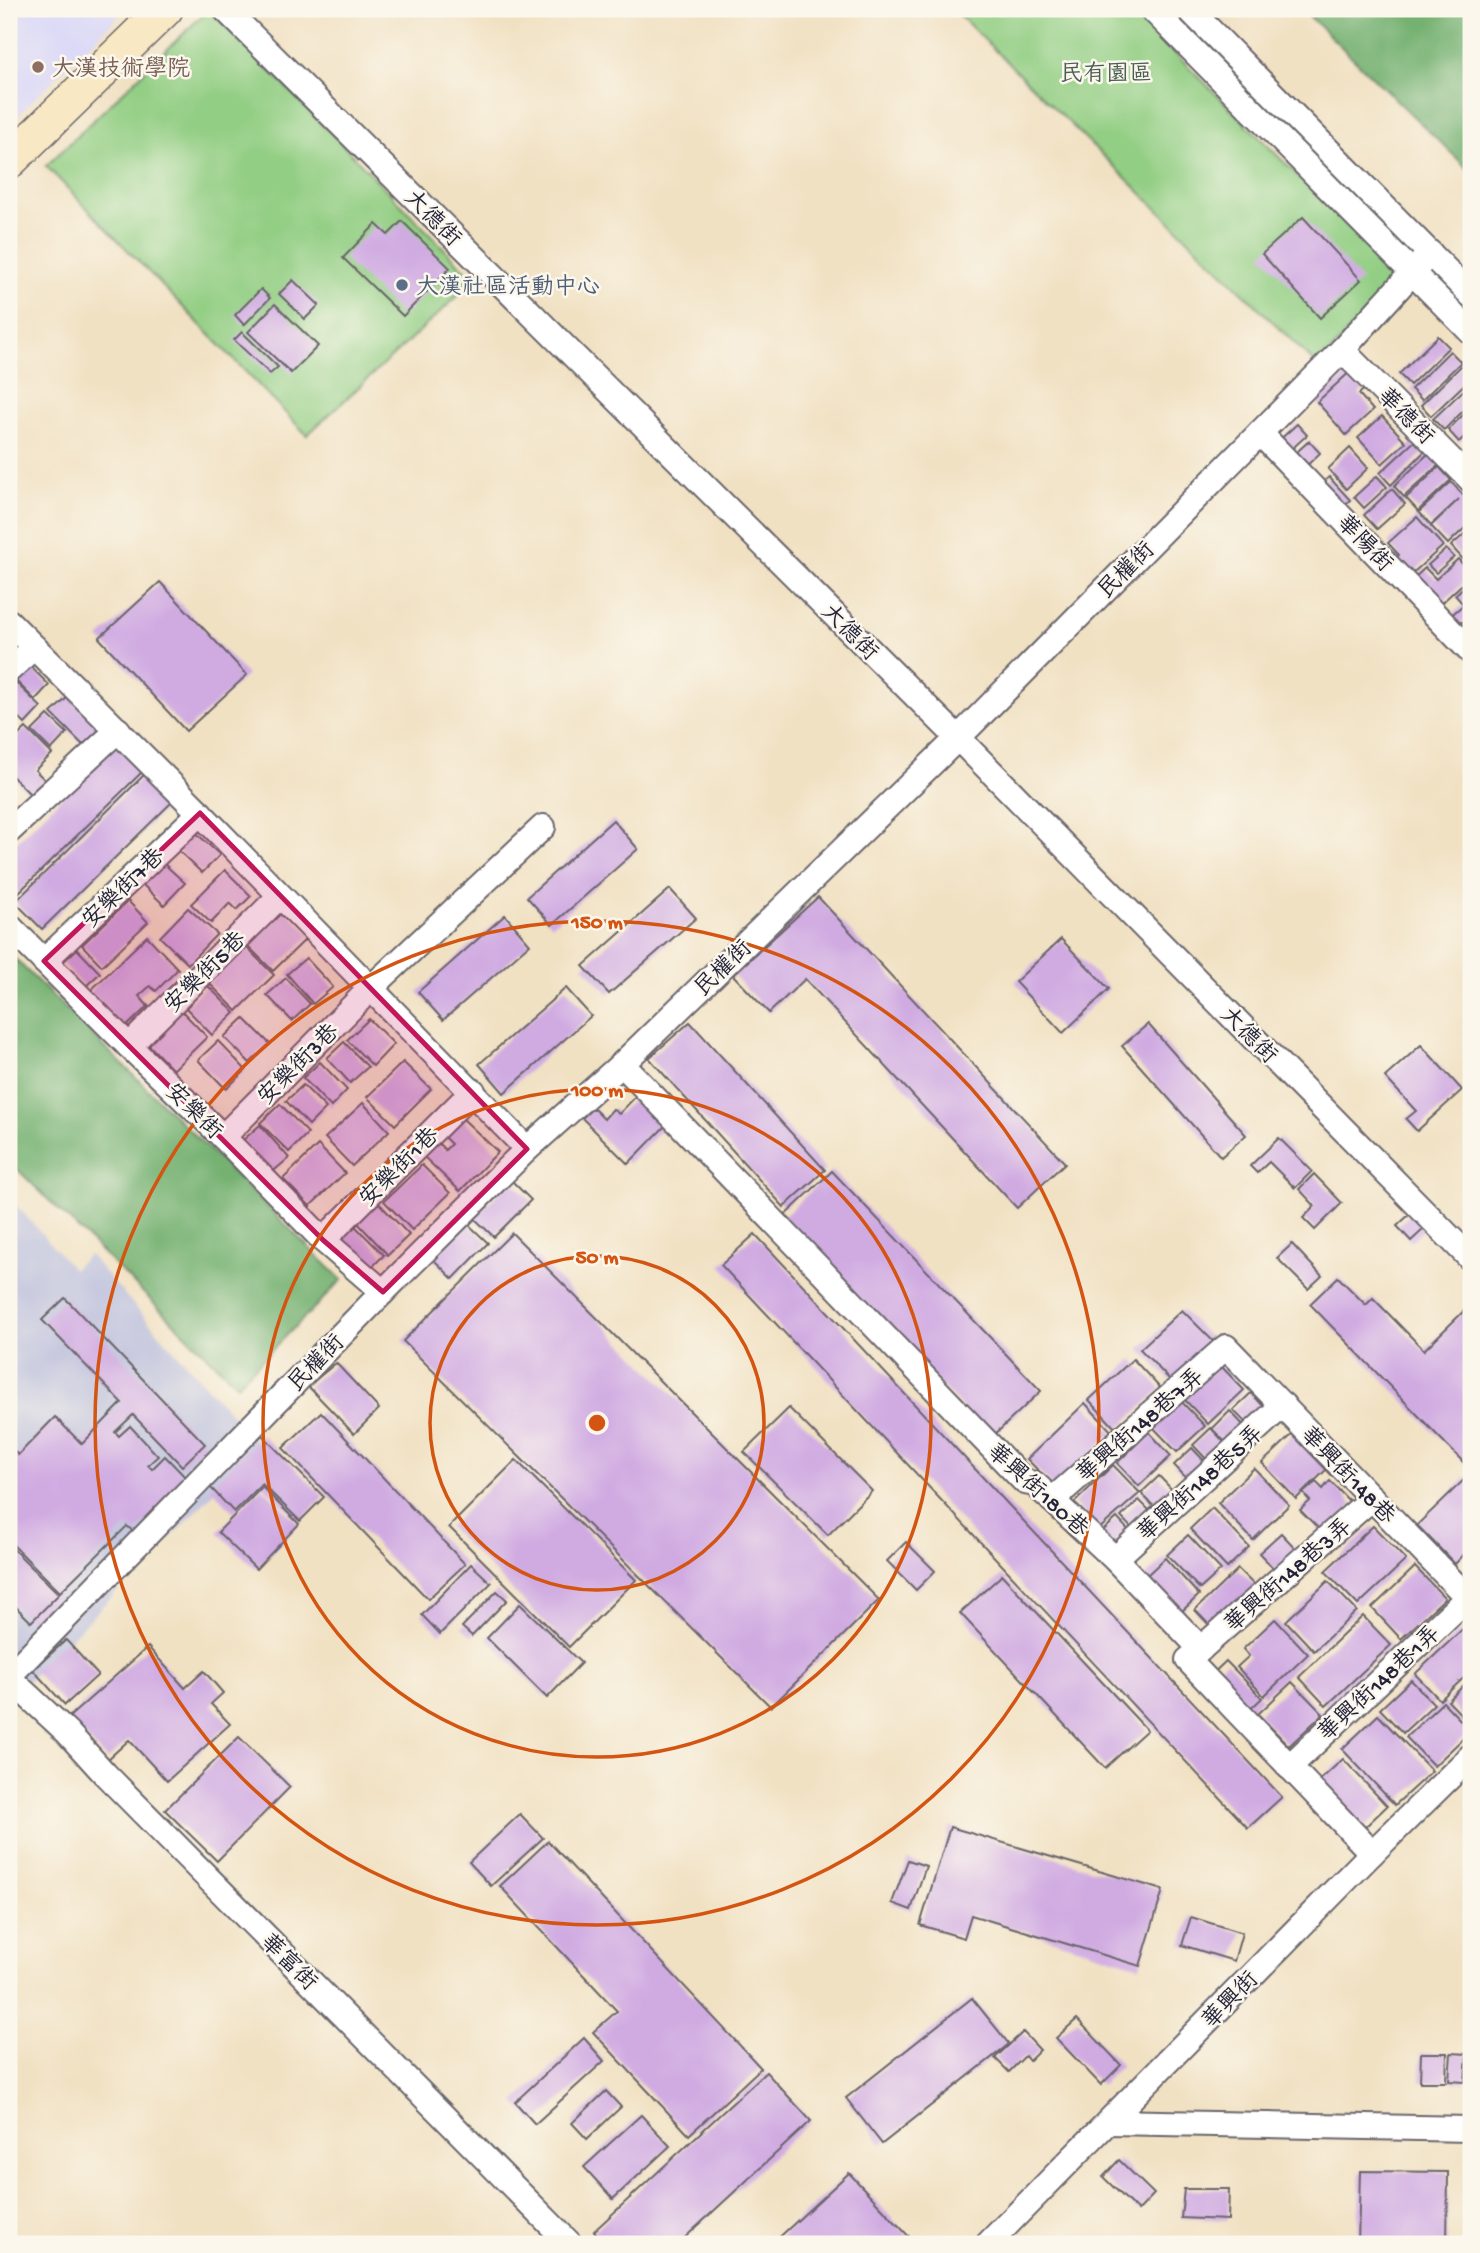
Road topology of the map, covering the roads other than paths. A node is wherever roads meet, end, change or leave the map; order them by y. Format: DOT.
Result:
graph roads {
  1 [pos="165,9"];
  2 [pos="225,9"];
  3 [pos="1152,9"];
  4 [pos="1189,9"];
  5 [pos="9,161"];
  6 [pos="1430,253"];
  7 [pos="1411,272"];
  8 [pos="1471,295"];
  9 [pos="1471,332"];
  10 [pos="1342,350"];
  11 [pos="1260,433"];
  12 [pos="1471,480"];
  13 [pos="9,622"];
  14 [pos="34,647"];
  15 [pos="1471,652"];
  16 [pos="9,670"];
  17 [pos="118,730"];
  18 [pos="958,738"];
  19 [pos="200,813"];
  20 [pos="543,827"];
  21 [pos="9,831"];
  22 [pos="280,895"];
  23 [pos="9,926"];
  24 [pos="44,961"];
  25 [pos="371,988"];
  26 [pos="129,1046"];
  27 [pos="622,1064"];
  28 [pos="472,1091"];
  29 [pos="223,1137"];
  30 [pos="527,1149"];
  31 [pos="323,1240"];
  32 [pos="1471,1259"];
  33 [pos="383,1292"];
  34 [pos="1226,1347"];
  35 [pos="1283,1405"];
  36 [pos="1372,1498"];
  37 [pos="1052,1500"];
  38 [pos="1115,1559"];
  39 [pos="1469,1599"];
  40 [pos="1201,1649"];
  41 [pos="9,1677"];
  42 [pos="1471,1756"];
  43 [pos="1289,1767"];
  44 [pos="1372,1853"];
  45 [pos="1108,2122"];
  46 [pos="1471,2129"];
  47 [pos="570,2244"];
  48 [pos="988,2244"];
  1 -- 5 [label="street"];
  2 -- 18 [label="street, 大德街"];
  3 -- 7 [label="street"];
  4 -- 6 [label="street"];
  6 -- 7 [label="street, 民權街"];
  6 -- 8 [label="street"];
  7 -- 9 [label="street"];
  7 -- 10 [label="street, 民權街"];
  10 -- 11 [label="street, 民權街"];
  10 -- 12 [label="street, 華德街"];
  11 -- 15 [label="street, 華陽街"];
  11 -- 18 [label="street, 民權街"];
  13 -- 14 [label="street"];
  14 -- 16 [label="street"];
  14 -- 17 [label="street"];
  17 -- 19 [label="street"];
  17 -- 21 [label="street"];
  18 -- 27 [label="street, 民權街"];
  18 -- 32 [label="street, 大德街"];
  19 -- 22 [label="street"];
  19 -- 24 [label="street, 安樂街7巷"];
  20 -- 25 [label="street, 安樂街3巷"];
  22 -- 25 [label="street"];
  22 -- 26 [label="street, 安樂街5巷"];
  23 -- 24 [label="street, 安樂街"];
  24 -- 26 [label="street, 安樂街"];
  25 -- 28 [label="street"];
  25 -- 29 [label="street, 安樂街3巷"];
  26 -- 29 [label="street, 安樂街"];
  27 -- 30 [label="street, 民權街"];
  27 -- 37 [label="street, 華興街180巷"];
  28 -- 30 [label="street"];
  28 -- 31 [label="street, 安樂街1巷"];
  29 -- 31 [label="street, 安樂街"];
  30 -- 33 [label="street, 民權街"];
  31 -- 33 [label="street, 安樂街"];
  33 -- 41 [label="street, 民權街"];
  34 -- 35 [label="street, 華興街148巷"];
  34 -- 37 [label="street, 華興街148巷7弄"];
  35 -- 36 [label="street, 華興街148巷"];
  35 -- 38 [label="street, 華興街148巷5弄"];
  36 -- 39 [label="street, 華興街148巷"];
  36 -- 40 [label="street, 華興街148巷3弄"];
  37 -- 38 [label="street, 華興街180巷"];
  38 -- 40 [label="street, 華興街180巷"];
  39 -- 43 [label="street, 華興街148巷1弄"];
  40 -- 43 [label="street"];
  41 -- 47 [label="street, 華富街"];
  42 -- 44 [label="street, 華興街"];
  43 -- 44 [label="street"];
  44 -- 45 [label="street, 華興街"];
  45 -- 46 [label="street"];
  45 -- 48 [label="street, 華興街"];
}
